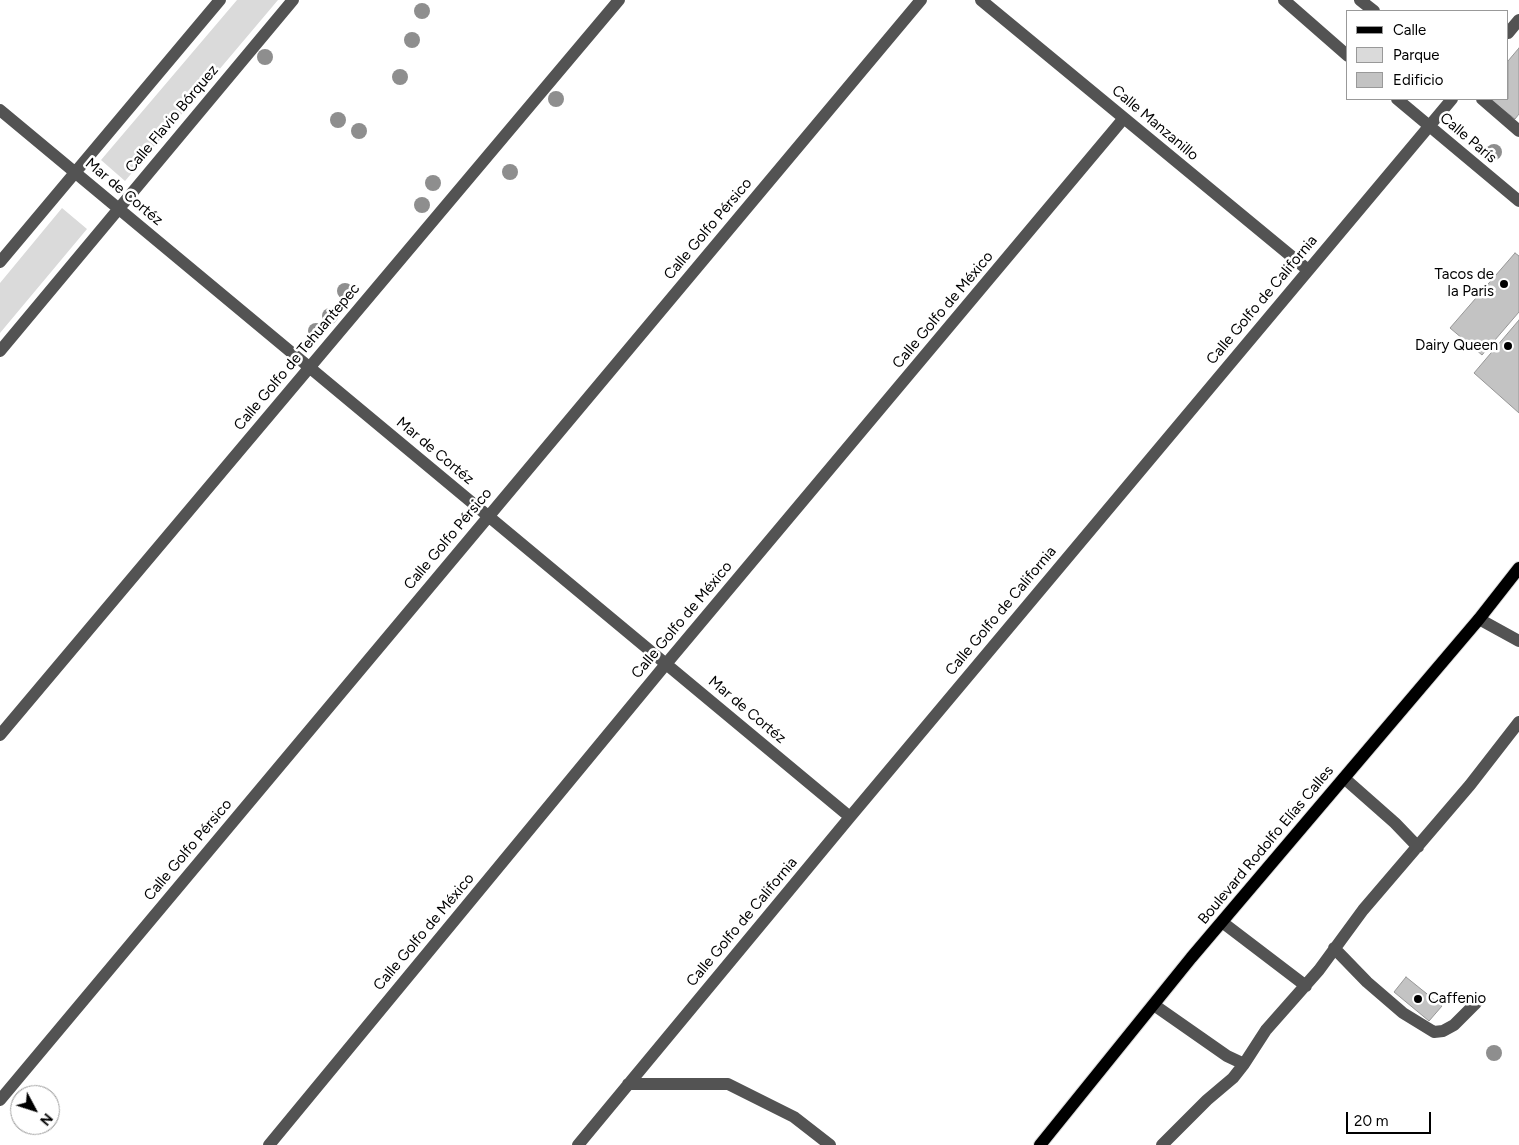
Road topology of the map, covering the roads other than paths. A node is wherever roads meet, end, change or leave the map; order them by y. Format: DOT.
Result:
graph roads {
  1 [pos="220,0"];
  2 [pos="292,0"];
  3 [pos="619,0"];
  4 [pos="922,0"];
  5 [pos="981,0"];
  6 [pos="1360,0"];
  7 [pos="1288,1"];
  8 [pos="1373,10"];
  9 [pos="1519,20"];
  10 [pos="1509,32"];
  11 [pos="1346,54"];
  12 [pos="1398,100"];
  13 [pos="1451,100"];
  14 [pos="1483,100"];
  15 [pos="0,110"];
  16 [pos="1124,118"];
  17 [pos="1428,126"];
  18 [pos="1519,131"];
  19 [pos="75,172"];
  20 [pos="1519,201"];
  21 [pos="119,209"];
  22 [pos="0,262"];
  23 [pos="1308,270"];
  24 [pos="0,351"];
  25 [pos="309,367"];
  26 [pos="488,516"];
  27 [pos="1519,568"];
  28 [pos="1478,618"];
  29 [pos="1519,641"];
  30 [pos="666,664"];
  31 [pos="1519,722"];
  32 [pos="0,735"];
  33 [pos="1344,778"];
  34 [pos="850,817"];
  35 [pos="1418,848"];
  36 [pos="1222,922"];
  37 [pos="1334,948"];
  38 [pos="1306,986"];
  39 [pos="1476,1003"];
  40 [pos="1154,1005"];
  41 [pos="1244,1064"];
  42 [pos="628,1084"];
  43 [pos="0,1100"];
  44 [pos="269,1145"];
  45 [pos="578,1145"];
  46 [pos="830,1145"];
  47 [pos="1040,1145"];
  48 [pos="1162,1145"];
  1 -- 19 [label="street"];
  2 -- 21 [label="street, Calle Flavio Bórquez"];
  3 -- 25 [label="street, Calle Golfo de Tehuantepec"];
  4 -- 26 [label="street, Calle Golfo Pérsico"];
  5 -- 16 [label="street, Calle Manzanillo"];
  6 -- 8 [label="street"];
  7 -- 11 [label="street"];
  9 -- 10 [label="street"];
  12 -- 17 [label="street, Calle París"];
  13 -- 17 [label="street, Calle Golfo de California"];
  14 -- 18 [label="street"];
  15 -- 19 [label="street, Mar de Cortéz"];
  16 -- 23 [label="street, Calle Manzanillo"];
  16 -- 30 [label="street, Calle Golfo de México"];
  17 -- 20 [label="street, Calle París"];
  17 -- 23 [label="street, Calle Golfo de California"];
  19 -- 21 [label="street, Mar de Cortéz"];
  19 -- 22 [label="street"];
  21 -- 24 [label="street, Calle Flavio Bórquez"];
  21 -- 25 [label="street, Mar de Cortéz"];
  23 -- 34 [label="street, Calle Golfo de California"];
  25 -- 26 [label="street, Mar de Cortéz"];
  25 -- 32 [label="street, Calle Golfo de Tehuantepec"];
  26 -- 30 [label="street, Mar de Cortéz"];
  26 -- 43 [label="street, Calle Golfo Pérsico"];
  27 -- 28 [label="main road, Boulevard Rodolfo Elías Calles"];
  28 -- 29 [label="street"];
  28 -- 33 [label="main road, Boulevard Rodolfo Elías Calles"];
  30 -- 34 [label="street, Mar de Cortéz"];
  30 -- 44 [label="street, Calle Golfo de México"];
  31 -- 35 [label="street"];
  33 -- 35 [label="street"];
  33 -- 36 [label="main road, Boulevard Rodolfo Elías Calles"];
  34 -- 42 [label="street, Calle Golfo de California"];
  35 -- 37 [label="street"];
  36 -- 38 [label="street"];
  36 -- 40 [label="main road, Boulevard Rodolfo Elías Calles"];
  37 -- 38 [label="street"];
  37 -- 39 [label="street"];
  38 -- 41 [label="street"];
  40 -- 41 [label="street"];
  40 -- 47 [label="main road, Boulevard Rodolfo Elías Calles"];
  41 -- 48 [label="street"];
  42 -- 45 [label="street, Calle Golfo de California"];
  42 -- 46 [label="street"];
}
